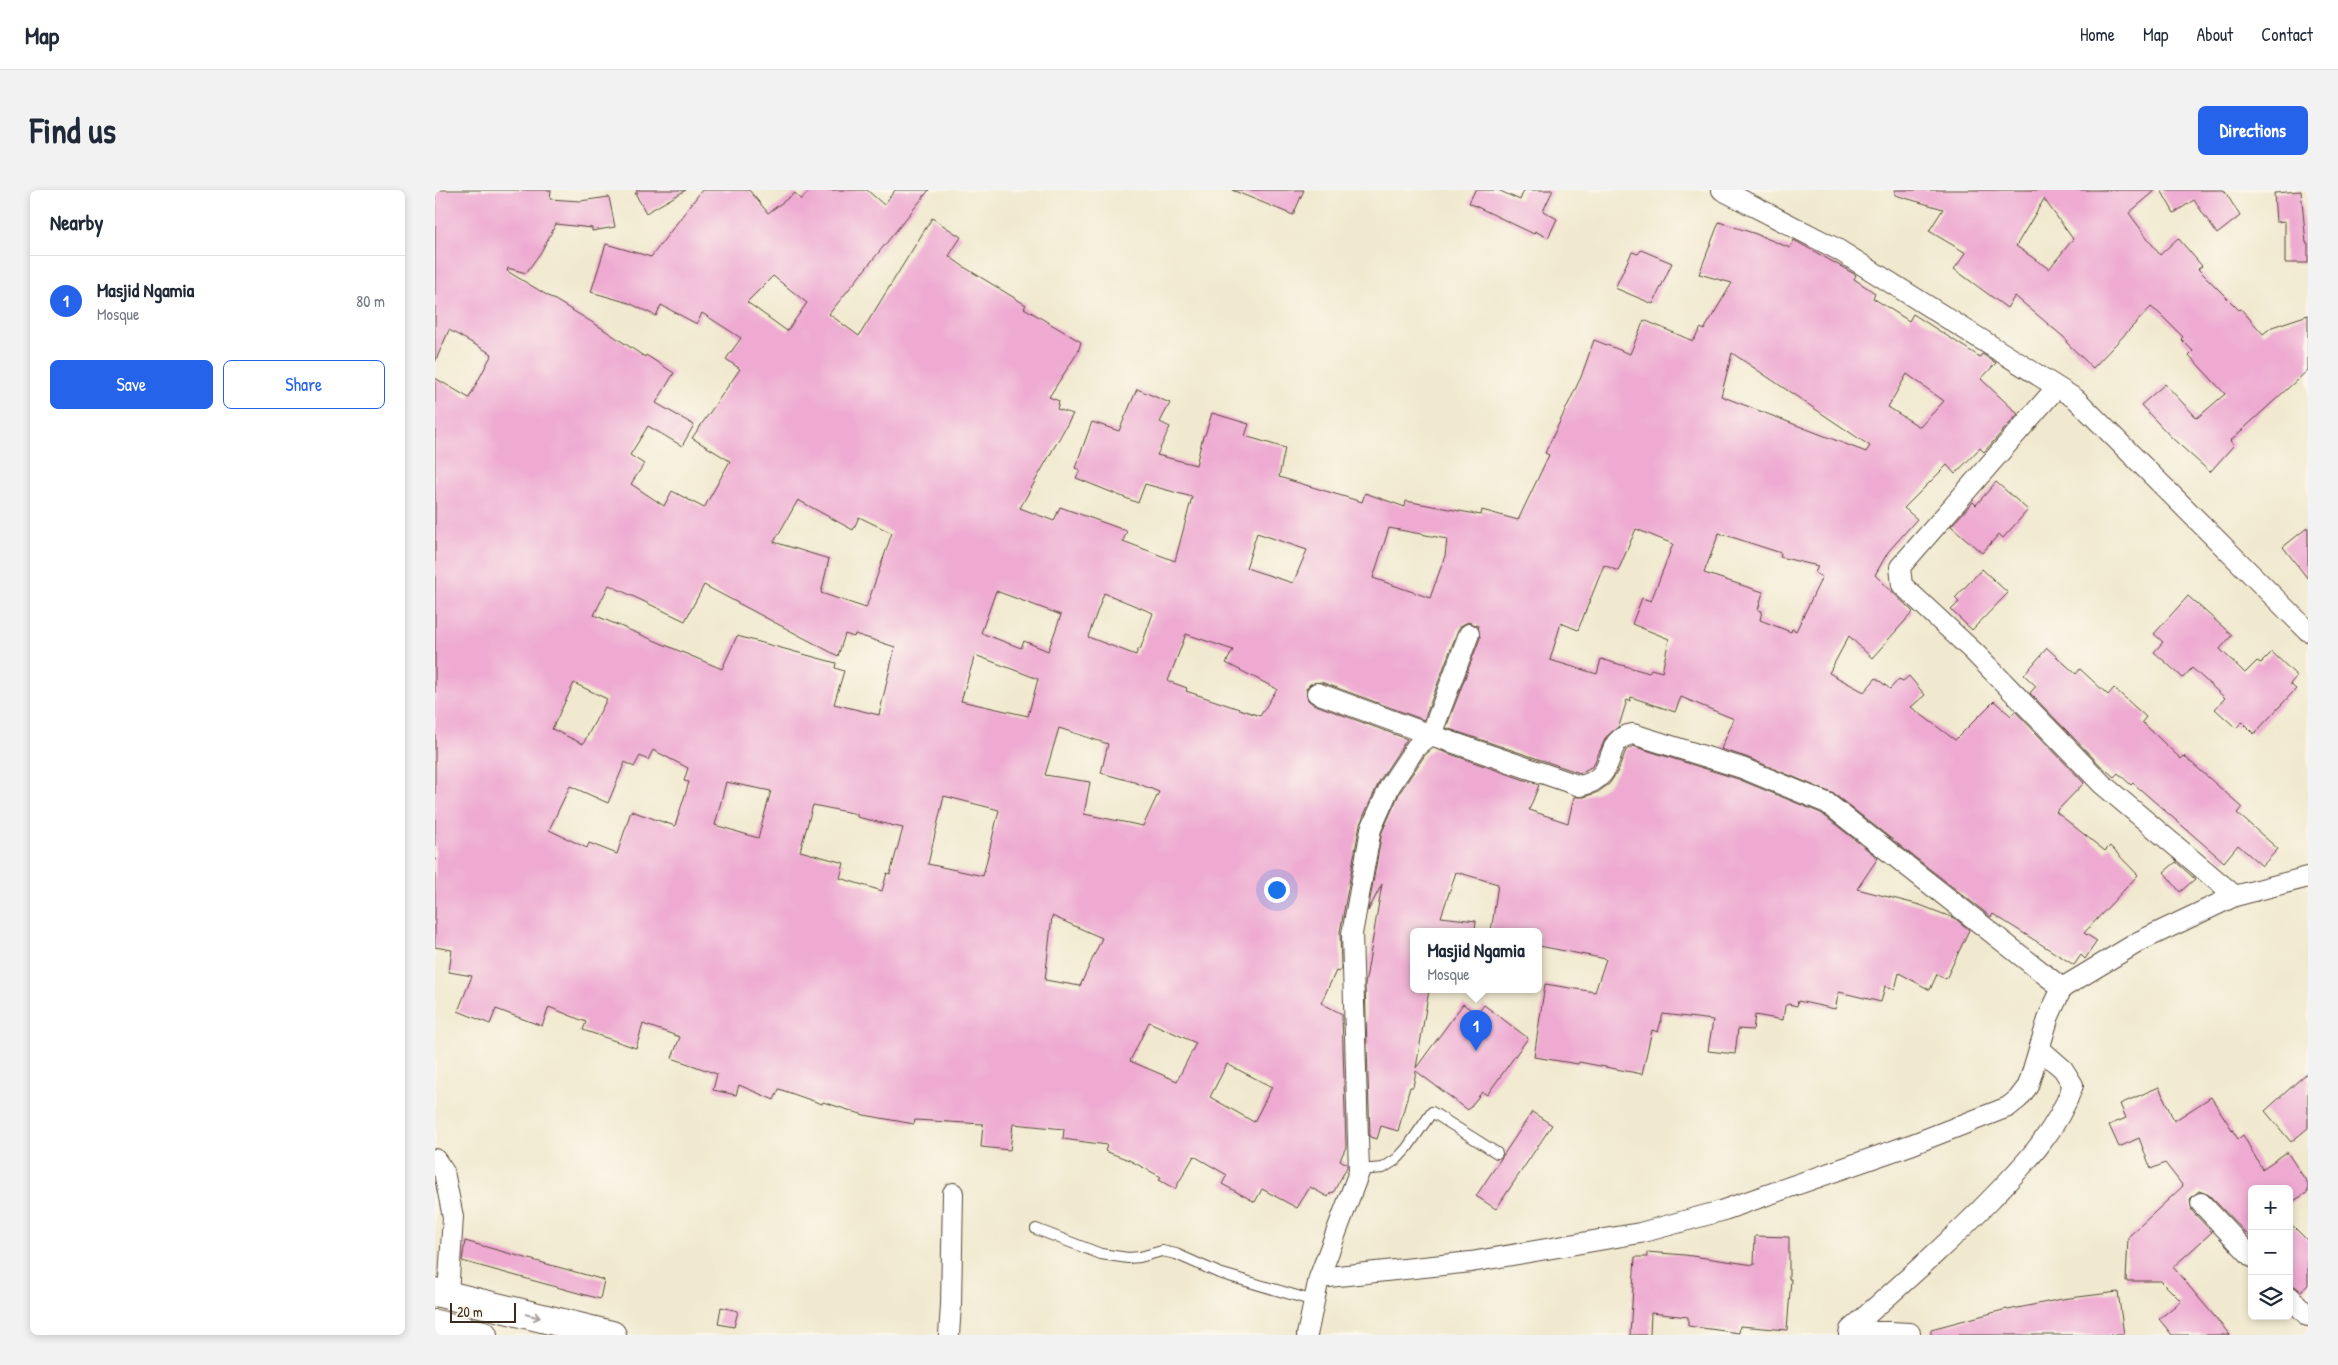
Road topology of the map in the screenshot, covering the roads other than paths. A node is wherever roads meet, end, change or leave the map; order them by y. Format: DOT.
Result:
graph roads {
  1 [pos="1722,190"];
  2 [pos="2057,387"];
  3 [pos="2308,631"];
  4 [pos="1469,634"];
  5 [pos="1317,693"];
  6 [pos="1431,735"];
  7 [pos="2308,877"];
  8 [pos="2235,896"];
  9 [pos="2062,988"];
  10 [pos="2040,1049"];
  11 [pos="1497,1153"];
  12 [pos="435,1160"];
  13 [pos="1359,1170"];
  14 [pos="953,1193"];
  15 [pos="2201,1203"];
  16 [pos="1035,1229"];
  17 [pos="2248,1252"];
  18 [pos="1319,1278"];
  19 [pos="442,1293"];
  20 [pos="2293,1300"];
  21 [pos="1314,1301"];
  22 [pos="2308,1316"];
  23 [pos="435,1324"];
  24 [pos="1850,1333"];
  25 [pos="483,1335"];
  26 [pos="612,1335"];
  27 [pos="949,1335"];
  28 [pos="1307,1335"];
  29 [pos="1910,1335"];
  1 -- 2 [label="street"];
  2 -- 3 [label="street"];
  2 -- 8 [label="street"];
  4 -- 6 [label="street"];
  5 -- 6 [label="street"];
  6 -- 9 [label="street"];
  6 -- 13 [label="street"];
  7 -- 8 [label="street"];
  8 -- 9 [label="street"];
  9 -- 10 [label="street"];
  10 -- 18 [label="street"];
  10 -- 24 [label="street"];
  11 -- 13 [label="lane"];
  12 -- 19 [label="street"];
  13 -- 18 [label="street"];
  14 -- 27 [label="street"];
  15 -- 17 [label="street"];
  16 -- 21 [label="lane"];
  18 -- 21 [label="street"];
  19 -- 26 [label="main road, one-way"];
  20 -- 22 [label="street"];
  21 -- 28 [label="street"];
  23 -- 25 [label="main road"];
  24 -- 29 [label="street"];
}
